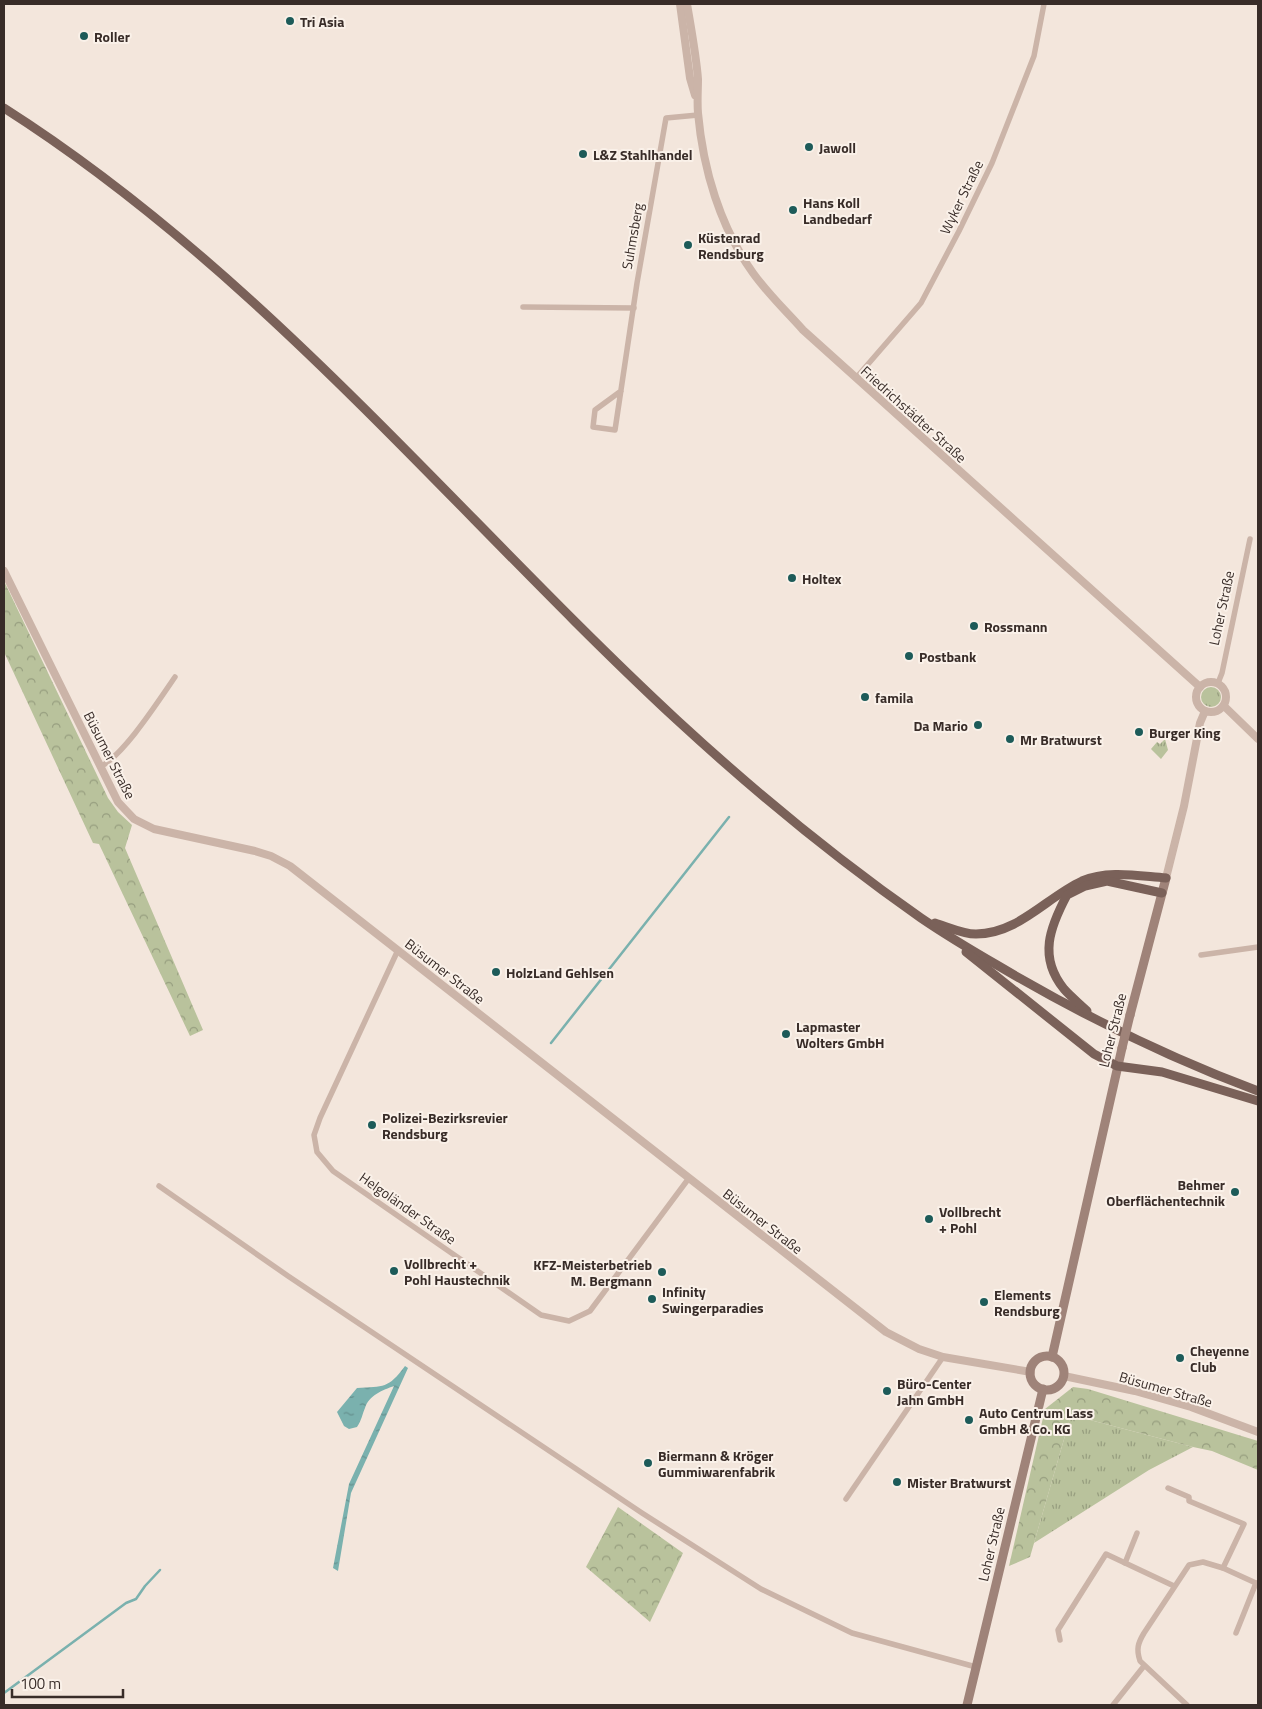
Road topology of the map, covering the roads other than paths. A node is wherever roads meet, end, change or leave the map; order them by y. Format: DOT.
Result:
graph roads {
  1 [pos="680,4"];
  2 [pos="687,4"];
  3 [pos="1044,4"];
  4 [pos="697,104"];
  5 [pos="4,108"];
  6 [pos="698,115"];
  7 [pos="523,307"];
  8 [pos="634,308"];
  9 [pos="856,378"];
  10 [pos="621,391"];
  11 [pos="1250,539"];
  12 [pos="4,571"];
  13 [pos="175,677"];
  14 [pos="1218,683"];
  15 [pos="1200,687"];
  16 [pos="1224,706"];
  17 [pos="1205,712"];
  18 [pos="1258,739"];
  19 [pos="100,767"];
  20 [pos="1166,878"];
  21 [pos="1162,893"];
  22 [pos="923,919"];
  23 [pos="939,930"];
  24 [pos="1258,947"];
  25 [pos="398,950"];
  26 [pos="1201,955"];
  27 [pos="1096,1020"];
  28 [pos="1117,1066"];
  29 [pos="1258,1091"];
  30 [pos="1258,1101"];
  31 [pos="689,1178"];
  32 [pos="158,1186"];
  33 [pos="943,1357"];
  34 [pos="1052,1357"];
  35 [pos="1031,1372"];
  36 [pos="1064,1376"];
  37 [pos="1043,1389"];
  38 [pos="1258,1432"];
  39 [pos="1168,1488"];
  40 [pos="846,1499"];
  41 [pos="1137,1533"];
  42 [pos="1125,1563"];
  43 [pos="1223,1568"];
  44 [pos="1257,1584"];
  45 [pos="1174,1586"];
  46 [pos="1236,1633"];
  47 [pos="1060,1640"];
  48 [pos="1144,1666"];
  49 [pos="976,1667"];
  50 [pos="1116,1704"];
  51 [pos="967,1705"];
  52 [pos="1187,1705"];
  1 -- 4 [label="street, Friedrichstädter Straße"];
  2 -- 4 [label="street, Friedrichstädter Straße"];
  3 -- 9 [label="street, Wyker Straße"];
  4 -- 6 [label="street, Friedrichstädter Straße"];
  5 -- 22 [label="main road"];
  6 -- 8 [label="street, Suhmsberg"];
  6 -- 9 [label="street, Friedrichstädter Straße"];
  7 -- 8 [label="street"];
  8 -- 10 [label="street, Suhmsberg"];
  9 -- 15 [label="street, Friedrichstädter Straße"];
  10 -- 10 [label="street, Suhmsberg"];
  11 -- 14 [label="street, Loher Straße"];
  12 -- 19 [label="street, Büsumer Straße"];
  13 -- 19 [label="street"];
  14 -- 15 [label="street"];
  14 -- 16 [label="street"];
  15 -- 17 [label="street"];
  16 -- 17 [label="street"];
  16 -- 18 [label="street"];
  17 -- 20 [label="street, Loher Straße"];
  19 -- 25 [label="street, Büsumer Straße"];
  20 -- 21 [label="main road, Loher Straße"];
  20 -- 22 [label="main road"];
  21 -- 27 [label="main road"];
  21 -- 28 [label="main road, Loher Straße, bridge"];
  22 -- 23 [label="main road"];
  23 -- 27 [label="main road"];
  23 -- 28 [label="main road"];
  24 -- 26 [label="street"];
  25 -- 31 [label="street, Büsumer Straße"];
  25 -- 31 [label="street, Helgoländer Straße"];
  27 -- 29 [label="main road"];
  28 -- 30 [label="main road"];
  28 -- 34 [label="main road, Loher Straße"];
  31 -- 33 [label="street, Büsumer Straße"];
  32 -- 49 [label="street"];
  33 -- 35 [label="street, Büsumer Straße"];
  33 -- 40 [label="street"];
  34 -- 35 [label="main road"];
  34 -- 36 [label="main road"];
  35 -- 37 [label="main road"];
  36 -- 37 [label="main road"];
  36 -- 38 [label="street, Büsumer Straße"];
  37 -- 49 [label="main road, Loher Straße"];
  39 -- 43 [label="street"];
  41 -- 42 [label="street"];
  42 -- 45 [label="street"];
  42 -- 47 [label="street"];
  43 -- 44 [label="street"];
  43 -- 45 [label="street"];
  44 -- 46 [label="street"];
  45 -- 48 [label="street"];
  48 -- 50 [label="street"];
  48 -- 52 [label="street"];
  49 -- 51 [label="main road, Loher Straße"];
}
